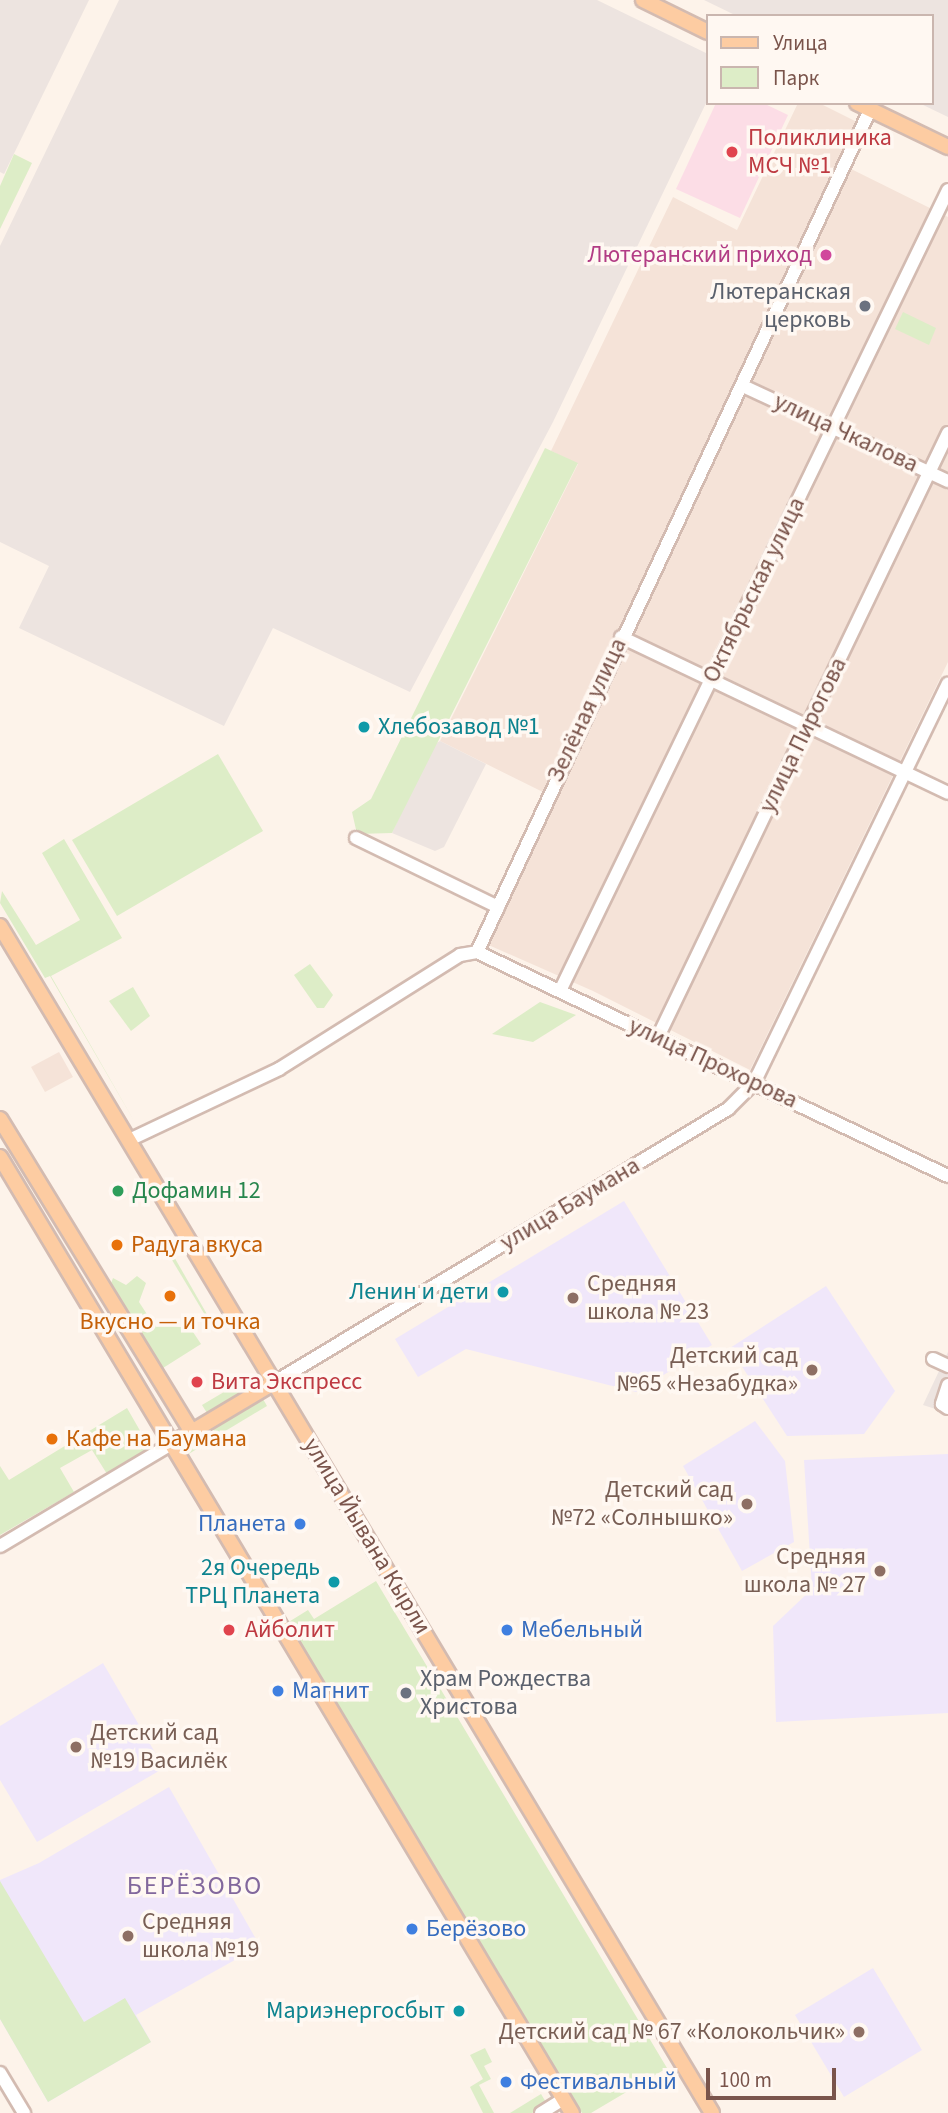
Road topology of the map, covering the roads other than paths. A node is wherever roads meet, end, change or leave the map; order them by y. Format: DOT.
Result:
graph roads {
  1 [pos="643,0"];
  2 [pos="706,31"];
  3 [pos="864,106"];
  4 [pos="948,147"];
  5 [pos="948,190"];
  6 [pos="743,386"];
  7 [pos="834,425"];
  8 [pos="948,433"];
  9 [pos="929,472"];
  10 [pos="948,481"];
  11 [pos="621,637"];
  12 [pos="710,680"];
  13 [pos="948,684"];
  14 [pos="807,726"];
  15 [pos="905,772"];
  16 [pos="948,793"];
  17 [pos="356,838"];
  18 [pos="498,907"];
  19 [pos="0,926"];
  20 [pos="477,952"];
  21 [pos="560,991"];
  22 [pos="658,1037"];
  23 [pos="754,1083"];
  24 [pos="0,1119"];
  25 [pos="129,1140"];
  26 [pos="0,1157"];
  27 [pos="948,1176"];
  28 [pos="103,1288"];
  29 [pos="86,1299"];
  30 [pos="933,1359"];
  31 [pos="948,1366"];
  32 [pos="275,1382"];
  33 [pos="948,1385"];
  34 [pos="948,1408"];
  35 [pos="191,1432"];
  36 [pos="173,1443"];
  37 [pos="0,1545"];
  38 [pos="0,2073"];
  39 [pos="563,2099"];
  40 [pos="24,2113"];
  41 [pos="541,2113"];
  42 [pos="572,2113"];
  43 [pos="712,2113"];
  1 -- 2 [label="main road"];
  3 -- 4 [label="main road"];
  3 -- 6 [label="street, Зелёная улица"];
  5 -- 7 [label="street, Октябрьская улица"];
  6 -- 7 [label="street, улица Чкалова"];
  6 -- 11 [label="street, Зелёная улица"];
  7 -- 9 [label="street, улица Чкалова"];
  7 -- 12 [label="street, Октябрьская улица"];
  8 -- 9 [label="street, улица Пирогова"];
  9 -- 10 [label="street, улица Чкалова"];
  9 -- 14 [label="street, улица Пирогова"];
  11 -- 12 [label="street"];
  11 -- 18 [label="street, Зелёная улица"];
  12 -- 14 [label="street"];
  12 -- 21 [label="street, Октябрьская улица"];
  13 -- 15 [label="street, улица Баумана"];
  14 -- 15 [label="street"];
  14 -- 22 [label="street, улица Пирогова"];
  15 -- 16 [label="street"];
  15 -- 23 [label="street, улица Баумана"];
  17 -- 18 [label="street"];
  18 -- 20 [label="street, Зелёная улица"];
  19 -- 25 [label="main road, улица Йывана Кырли"];
  20 -- 21 [label="street, улица Прохорова"];
  20 -- 25 [label="street"];
  21 -- 22 [label="street, улица Прохорова"];
  22 -- 23 [label="street, улица Прохорова"];
  23 -- 27 [label="street, улица Прохорова"];
  23 -- 32 [label="street, улица Баумана"];
  24 -- 28 [label="main road"];
  25 -- 32 [label="main road, улица Йывана Кырли"];
  26 -- 29 [label="main road"];
  28 -- 29 [label="main road"];
  28 -- 35 [label="main road"];
  29 -- 36 [label="main road"];
  30 -- 31 [label="street"];
  32 -- 35 [label="main road, улица Баумана"];
  32 -- 43 [label="main road, улица Йывана Кырли"];
  33 -- 34 [label="street"];
  35 -- 36 [label="main road, улица Баумана"];
  36 -- 37 [label="street, улица Баумана"];
  36 -- 39 [label="main road"];
  38 -- 40 [label="street"];
  39 -- 41 [label="street"];
  39 -- 42 [label="main road"];
}
